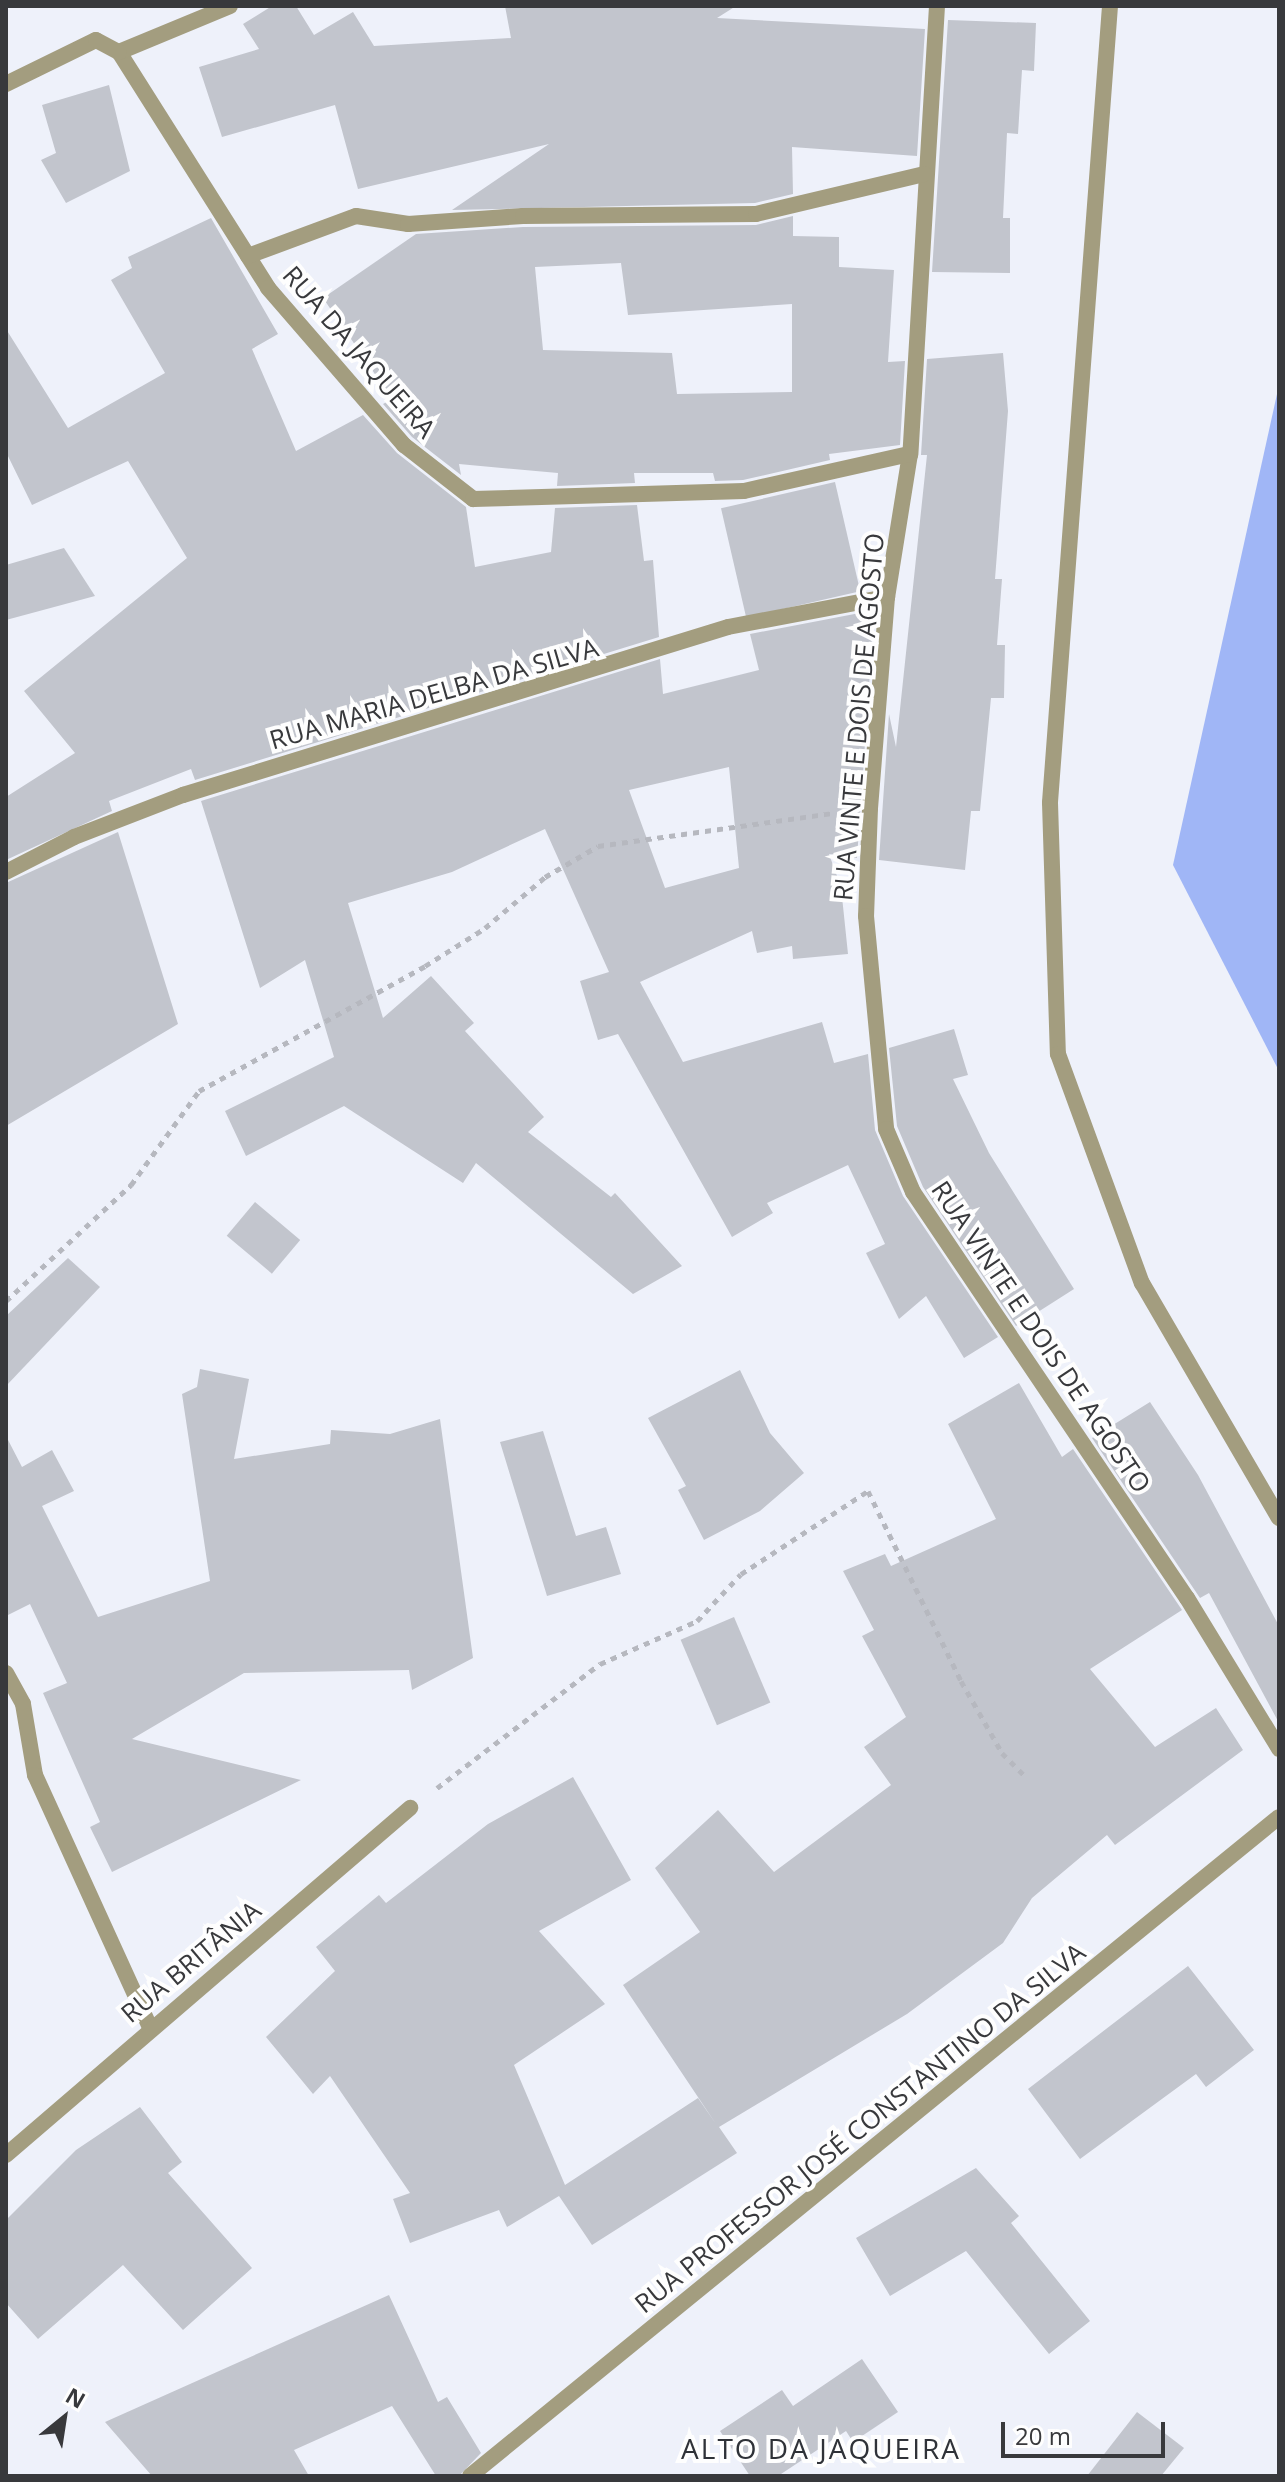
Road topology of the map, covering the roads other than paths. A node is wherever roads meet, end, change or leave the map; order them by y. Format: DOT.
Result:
graph roads {
  1 [pos="230,6"];
  2 [pos="937,6"];
  3 [pos="1110,6"];
  4 [pos="119,52"];
  5 [pos="7,82"];
  6 [pos="924,174"];
  7 [pos="248,256"];
  8 [pos="910,454"];
  9 [pos="887,597"];
  10 [pos="6,872"];
  11 [pos="1279,1518"];
  12 [pos="6,1673"];
  13 [pos="1279,1749"];
  14 [pos="410,1808"];
  15 [pos="1279,1817"];
  16 [pos="150,2027"];
  17 [pos="6,2155"];
  18 [pos="470,2476"];
  1 -- 4 [label="street"];
  2 -- 6 [label="street, RUA VINTE E DOIS DE AGOSTO"];
  3 -- 11 [label="street"];
  4 -- 5 [label="street"];
  4 -- 7 [label="street, RUA DA JAQUEIRA"];
  6 -- 7 [label="street"];
  6 -- 8 [label="street, RUA VINTE E DOIS DE AGOSTO"];
  7 -- 8 [label="street, RUA DA JAQUEIRA"];
  8 -- 9 [label="street, RUA VINTE E DOIS DE AGOSTO"];
  9 -- 10 [label="street, RUA MARIA DELBA DA SILVA"];
  9 -- 13 [label="street, RUA VINTE E DOIS DE AGOSTO"];
  12 -- 16 [label="street"];
  14 -- 16 [label="street, RUA BRITÂNIA"];
  15 -- 18 [label="street, RUA PROFESSOR JOSÉ CONSTANTINO DA SILVA"];
  16 -- 17 [label="street, RUA BRITÂNIA"];
}
